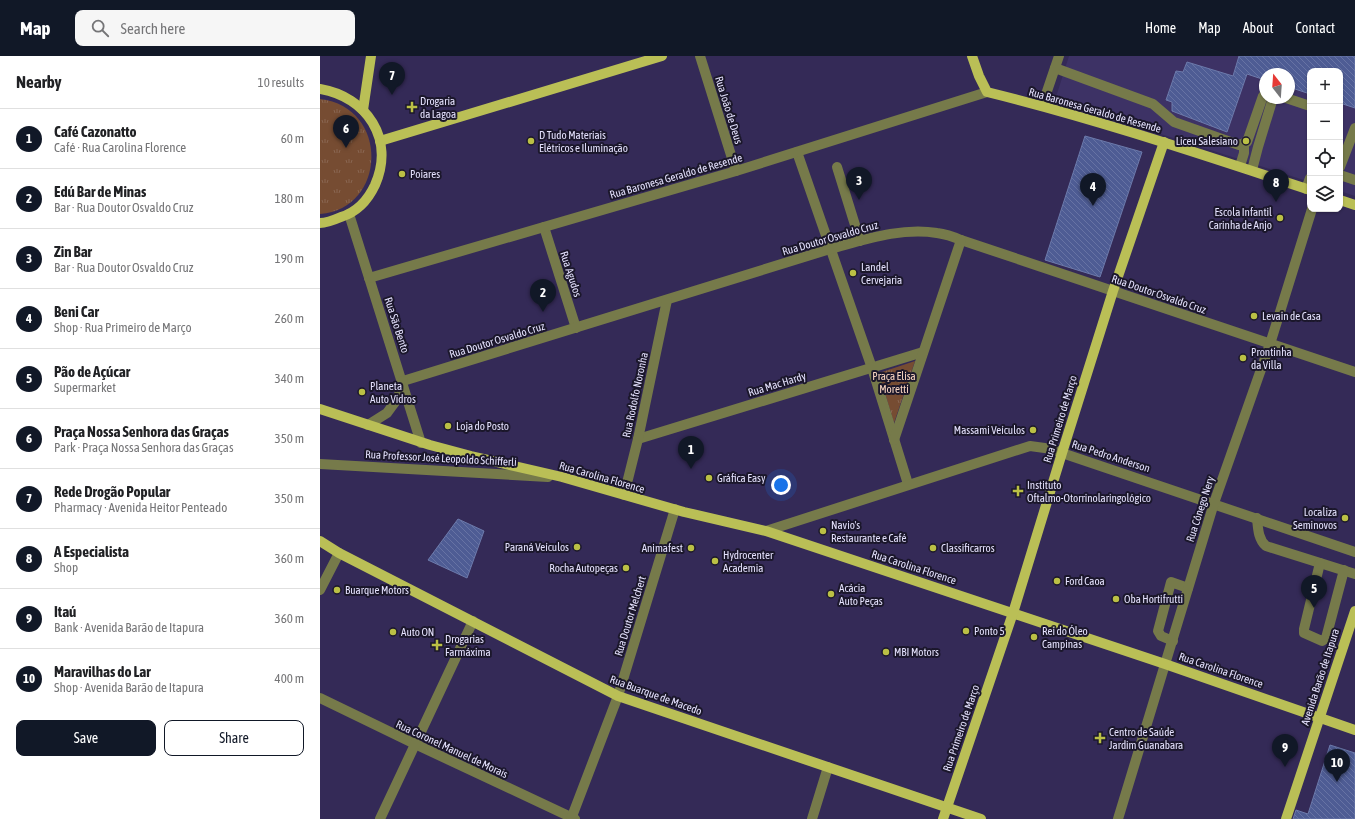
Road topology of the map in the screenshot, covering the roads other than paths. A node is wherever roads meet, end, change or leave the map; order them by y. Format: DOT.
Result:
graph roads {
  1 [pos="371,56"];
  2 [pos="662,56"];
  3 [pos="700,56"];
  4 [pos="972,56"];
  5 [pos="1059,56"];
  6 [pos="1055,68"];
  7 [pos="320,89"];
  8 [pos="987,92"];
  9 [pos="1295,101"];
  10 [pos="1259,104"];
  11 [pos="1271,104"];
  12 [pos="1307,105"];
  13 [pos="1042,106"];
  14 [pos="363,110"];
  15 [pos="1355,128"];
  16 [pos="380,141"];
  17 [pos="1164,142"];
  18 [pos="1244,144"];
  19 [pos="797,152"];
  20 [pos="1343,159"];
  21 [pos="1240,166"];
  22 [pos="837,167"];
  23 [pos="1252,170"];
  24 [pos="736,171"];
  25 [pos="1343,176"];
  26 [pos="1355,180"];
  27 [pos="1307,189"];
  28 [pos="1343,201"];
  29 [pos="1355,205"];
  30 [pos="1311,212"];
  31 [pos="349,214"];
  32 [pos="320,223"];
  33 [pos="544,227"];
  34 [pos="961,240"];
  35 [pos="860,241"];
  36 [pos="830,249"];
  37 [pos="369,278"];
  38 [pos="1113,291"];
  39 [pos="667,300"];
  40 [pos="576,328"];
  41 [pos="1270,344"];
  42 [pos="923,352"];
  43 [pos="872,368"];
  44 [pos="1355,372"];
  45 [pos="403,381"];
  46 [pos="320,409"];
  47 [pos="368,426"];
  48 [pos="638,439"];
  49 [pos="894,440"];
  50 [pos="421,442"];
  51 [pos="1062,452"];
  52 [pos="320,464"];
  53 [pos="562,477"];
  54 [pos="908,484"];
  55 [pos="624,495"];
  56 [pos="1214,503"];
  57 [pos="675,509"];
  58 [pos="1257,518"];
  59 [pos="766,531"];
  60 [pos="320,540"];
  61 [pos="1355,552"];
  62 [pos="339,553"];
  63 [pos="1320,563"];
  64 [pos="1344,570"];
  65 [pos="1355,574"];
  66 [pos="1188,588"];
  67 [pos="320,590"];
  68 [pos="1355,611"];
  69 [pos="1013,613"];
  70 [pos="473,621"];
  71 [pos="1173,641"];
  72 [pos="1165,664"];
  73 [pos="618,696"];
  74 [pos="320,698"];
  75 [pos="1320,717"];
  76 [pos="1355,730"];
  77 [pos="415,744"];
  78 [pos="828,767"];
  79 [pos="947,808"];
  80 [pos="380,819"];
  81 [pos="573,819"];
  82 [pos="812,819"];
  83 [pos="943,819"];
  84 [pos="981,819"];
  85 [pos="1118,819"];
  86 [pos="1286,819"];
  1 -- 14 [label="main road"];
  2 -- 16 [label="main road"];
  3 -- 24 [label="street, Rua João de Deus"];
  4 -- 8 [label="main road"];
  5 -- 6 [label="street"];
  6 -- 13 [label="street"];
  6 -- 18 [label="street"];
  7 -- 14 [label="main road"];
  8 -- 13 [label="main road, Rua Baronesa Geraldo de Resende"];
  8 -- 19 [label="street, Rua Baronesa Geraldo de Resende"];
  9 -- 12 [label="street"];
  10 -- 18 [label="street"];
  11 -- 23 [label="street"];
  13 -- 17 [label="main road, Rua Baronesa Geraldo de Resende"];
  14 -- 16 [label="main road"];
  15 -- 20 [label="street"];
  16 -- 31 [label="main road"];
  17 -- 21 [label="main road, Rua Baronesa Geraldo de Resende"];
  17 -- 38 [label="main road, Rua Primeiro de Março"];
  18 -- 21 [label="street"];
  19 -- 24 [label="street, Rua Baronesa Geraldo de Resende"];
  19 -- 36 [label="street"];
  21 -- 23 [label="main road, Rua Baronesa Geraldo de Resende"];
  22 -- 35 [label="street"];
  23 -- 27 [label="main road, Rua Baronesa Geraldo de Resende"];
  24 -- 33 [label="street, Rua Baronesa Geraldo de Resende"];
  25 -- 26 [label="street"];
  28 -- 29 [label="main road"];
  30 -- 41 [label="street, Rua Cônego Nery"];
  31 -- 32 [label="main road"];
  31 -- 37 [label="street, Rua São Bento"];
  33 -- 37 [label="street, Rua Baronesa Geraldo de Resende"];
  33 -- 40 [label="street, Rua Agudos"];
  34 -- 35 [label="street, Rua Doutor Osvaldo Cruz"];
  34 -- 38 [label="street, Rua Doutor Osvaldo Cruz"];
  34 -- 42 [label="street"];
  35 -- 36 [label="street, Rua Doutor Osvaldo Cruz"];
  36 -- 39 [label="street, Rua Doutor Osvaldo Cruz"];
  36 -- 43 [label="street"];
  37 -- 45 [label="street, Rua São Bento"];
  38 -- 41 [label="street, Rua Doutor Osvaldo Cruz"];
  38 -- 51 [label="main road, Rua Primeiro de Março"];
  39 -- 40 [label="street, Rua Doutor Osvaldo Cruz"];
  39 -- 48 [label="street, Rua Rodolfo Noronha"];
  40 -- 45 [label="street, Rua Doutor Osvaldo Cruz"];
  41 -- 44 [label="street, Rua Doutor Osvaldo Cruz"];
  41 -- 56 [label="street, Rua Cônego Nery"];
  42 -- 43 [label="street, Rua Mac Hardy"];
  42 -- 49 [label="street"];
  43 -- 48 [label="street, Rua Mac Hardy"];
  43 -- 49 [label="street"];
  45 -- 47 [label="street"];
  45 -- 50 [label="street, Rua São Bento"];
  46 -- 47 [label="main road, Rua Carolina Florence"];
  47 -- 50 [label="main road, Rua Carolina Florence"];
  48 -- 55 [label="street, Rua Rodolfo Noronha"];
  49 -- 54 [label="street"];
  50 -- 53 [label="main road, Rua Carolina Florence"];
  51 -- 54 [label="street, Rua Pedro Anderson"];
  51 -- 56 [label="street, Rua Pedro Anderson"];
  51 -- 69 [label="main road, Rua Primeiro de Março"];
  52 -- 53 [label="street, Rua Professor José Leopoldo Schifferli"];
  53 -- 55 [label="main road, Rua Carolina Florence"];
  54 -- 59 [label="street, Rua Pedro Anderson"];
  55 -- 57 [label="main road, Rua Carolina Florence"];
  56 -- 58 [label="street, Rua Pedro Anderson"];
  56 -- 66 [label="street, Rua Cônego Nery"];
  57 -- 59 [label="main road, Rua Carolina Florence"];
  57 -- 73 [label="street, Rua Doutor Melchert"];
  58 -- 61 [label="street, Rua Pedro Anderson"];
  58 -- 63 [label="street"];
  59 -- 69 [label="main road, Rua Carolina Florence"];
  60 -- 62 [label="main road, Rua Buarque de Macedo"];
  62 -- 67 [label="street"];
  62 -- 70 [label="main road, Rua Buarque de Macedo"];
  63 -- 64 [label="street"];
  63 -- 64 [label="street"];
  64 -- 65 [label="street"];
  66 -- 71 [label="street, Rua Cônego Nery"];
  66 -- 71 [label="street"];
  68 -- 75 [label="main road, Avenida Barão de Itapura"];
  69 -- 72 [label="main road, Rua Carolina Florence"];
  69 -- 79 [label="main road, Rua Primeiro de Março"];
  70 -- 73 [label="main road, Rua Buarque de Macedo"];
  70 -- 77 [label="street"];
  71 -- 72 [label="street, Rua Cônego Nery"];
  72 -- 75 [label="main road, Rua Carolina Florence"];
  72 -- 85 [label="street, Rua Cônego Nery"];
  73 -- 78 [label="main road, Rua Buarque de Macedo"];
  73 -- 81 [label="street, Rua Doutor Melchert"];
  74 -- 77 [label="street, Rua Coronel Manuel de Morais"];
  75 -- 76 [label="main road, Rua Carolina Florence"];
  75 -- 86 [label="main road, Avenida Barão de Itapura"];
  77 -- 80 [label="street"];
  77 -- 81 [label="street, Rua Coronel Manuel de Morais"];
  78 -- 79 [label="main road, Rua Buarque de Macedo"];
  78 -- 82 [label="street"];
  79 -- 83 [label="main road, Rua Primeiro de Março"];
  79 -- 84 [label="main road, Rua Buarque de Macedo"];
}
